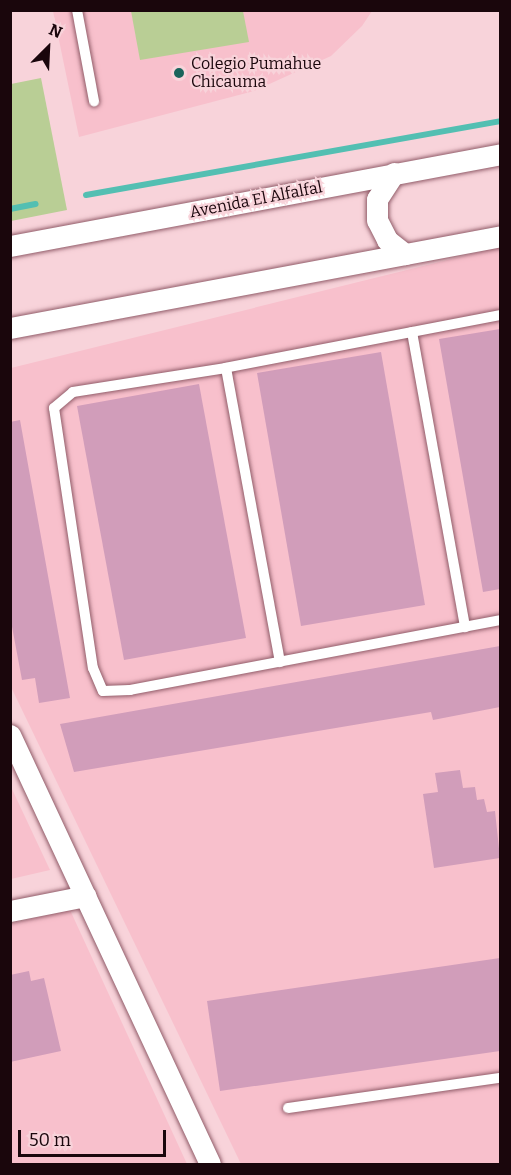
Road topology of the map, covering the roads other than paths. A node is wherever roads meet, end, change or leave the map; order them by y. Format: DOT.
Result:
graph roads {
  1 [pos="77,10"];
  2 [pos="94,101"];
  3 [pos="501,154"];
  4 [pos="394,173"];
  5 [pos="501,236"];
  6 [pos="10,246"];
  7 [pos="405,254"];
  8 [pos="501,315"];
  9 [pos="10,328"];
  10 [pos="412,332"];
  11 [pos="226,368"];
  12 [pos="501,620"];
  13 [pos="465,627"];
  14 [pos="280,662"];
  15 [pos="10,735"];
  16 [pos="86,896"];
  17 [pos="10,911"];
  18 [pos="501,1078"];
  19 [pos="288,1108"];
  20 [pos="210,1164"];
  1 -- 2 [label="lane"];
  3 -- 4 [label="street, Avenida El Alfalfal"];
  4 -- 6 [label="street, Avenida El Alfalfal"];
  4 -- 7 [label="street"];
  5 -- 7 [label="street"];
  7 -- 9 [label="street"];
  8 -- 10 [label="lane"];
  10 -- 11 [label="lane"];
  10 -- 13 [label="lane"];
  11 -- 14 [label="lane"];
  11 -- 14 [label="lane"];
  12 -- 13 [label="lane"];
  13 -- 14 [label="lane"];
  15 -- 16 [label="street"];
  16 -- 17 [label="street"];
  16 -- 20 [label="street"];
  18 -- 19 [label="lane"];
}
